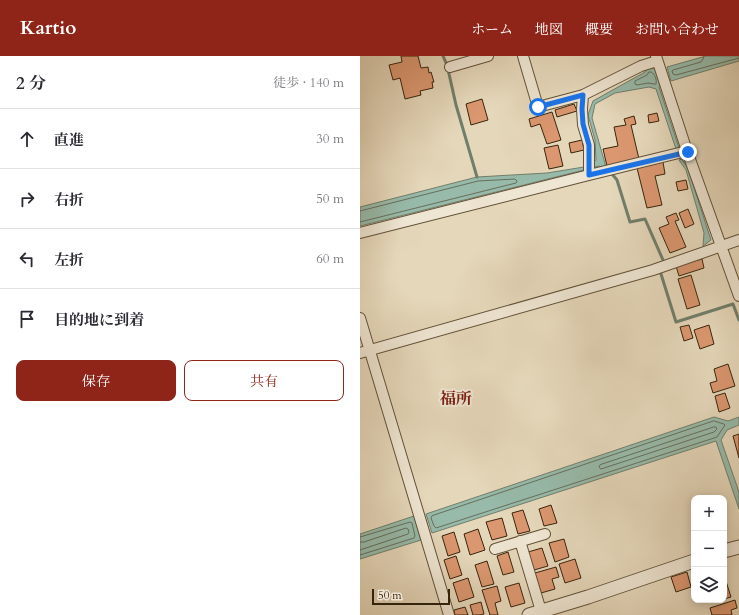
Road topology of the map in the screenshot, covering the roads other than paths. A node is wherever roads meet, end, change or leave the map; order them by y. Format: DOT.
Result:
graph roads {
  1 [pos="488,56"];
  2 [pos="523,56"];
  3 [pos="657,59"];
  4 [pos="450,67"];
  5 [pos="583,95"];
  6 [pos="688,152"];
  7 [pos="589,175"];
  8 [pos="360,233"];
  9 [pos="739,240"];
  10 [pos="721,246"];
  11 [pos="739,296"];
  12 [pos="360,318"];
  13 [pos="365,351"];
  14 [pos="545,534"];
  15 [pos="520,542"];
  16 [pos="739,547"];
  17 [pos="495,549"];
  18 [pos="727,550"];
  19 [pos="691,562"];
  20 [pos="535,613"];
  21 [pos="449,615"];
  1 -- 4 [label="street"];
  2 -- 5 [label="street"];
  3 -- 5 [label="street"];
  3 -- 6 [label="street"];
  5 -- 7 [label="street"];
  6 -- 7 [label="street"];
  6 -- 10 [label="street"];
  7 -- 8 [label="street"];
  9 -- 10 [label="street"];
  10 -- 11 [label="street"];
  10 -- 13 [label="street"];
  12 -- 13 [label="street"];
  13 -- 21 [label="street"];
  14 -- 15 [label="street"];
  15 -- 17 [label="street"];
  15 -- 20 [label="street"];
  16 -- 18 [label="street"];
  19 -- 20 [label="street"];
}
